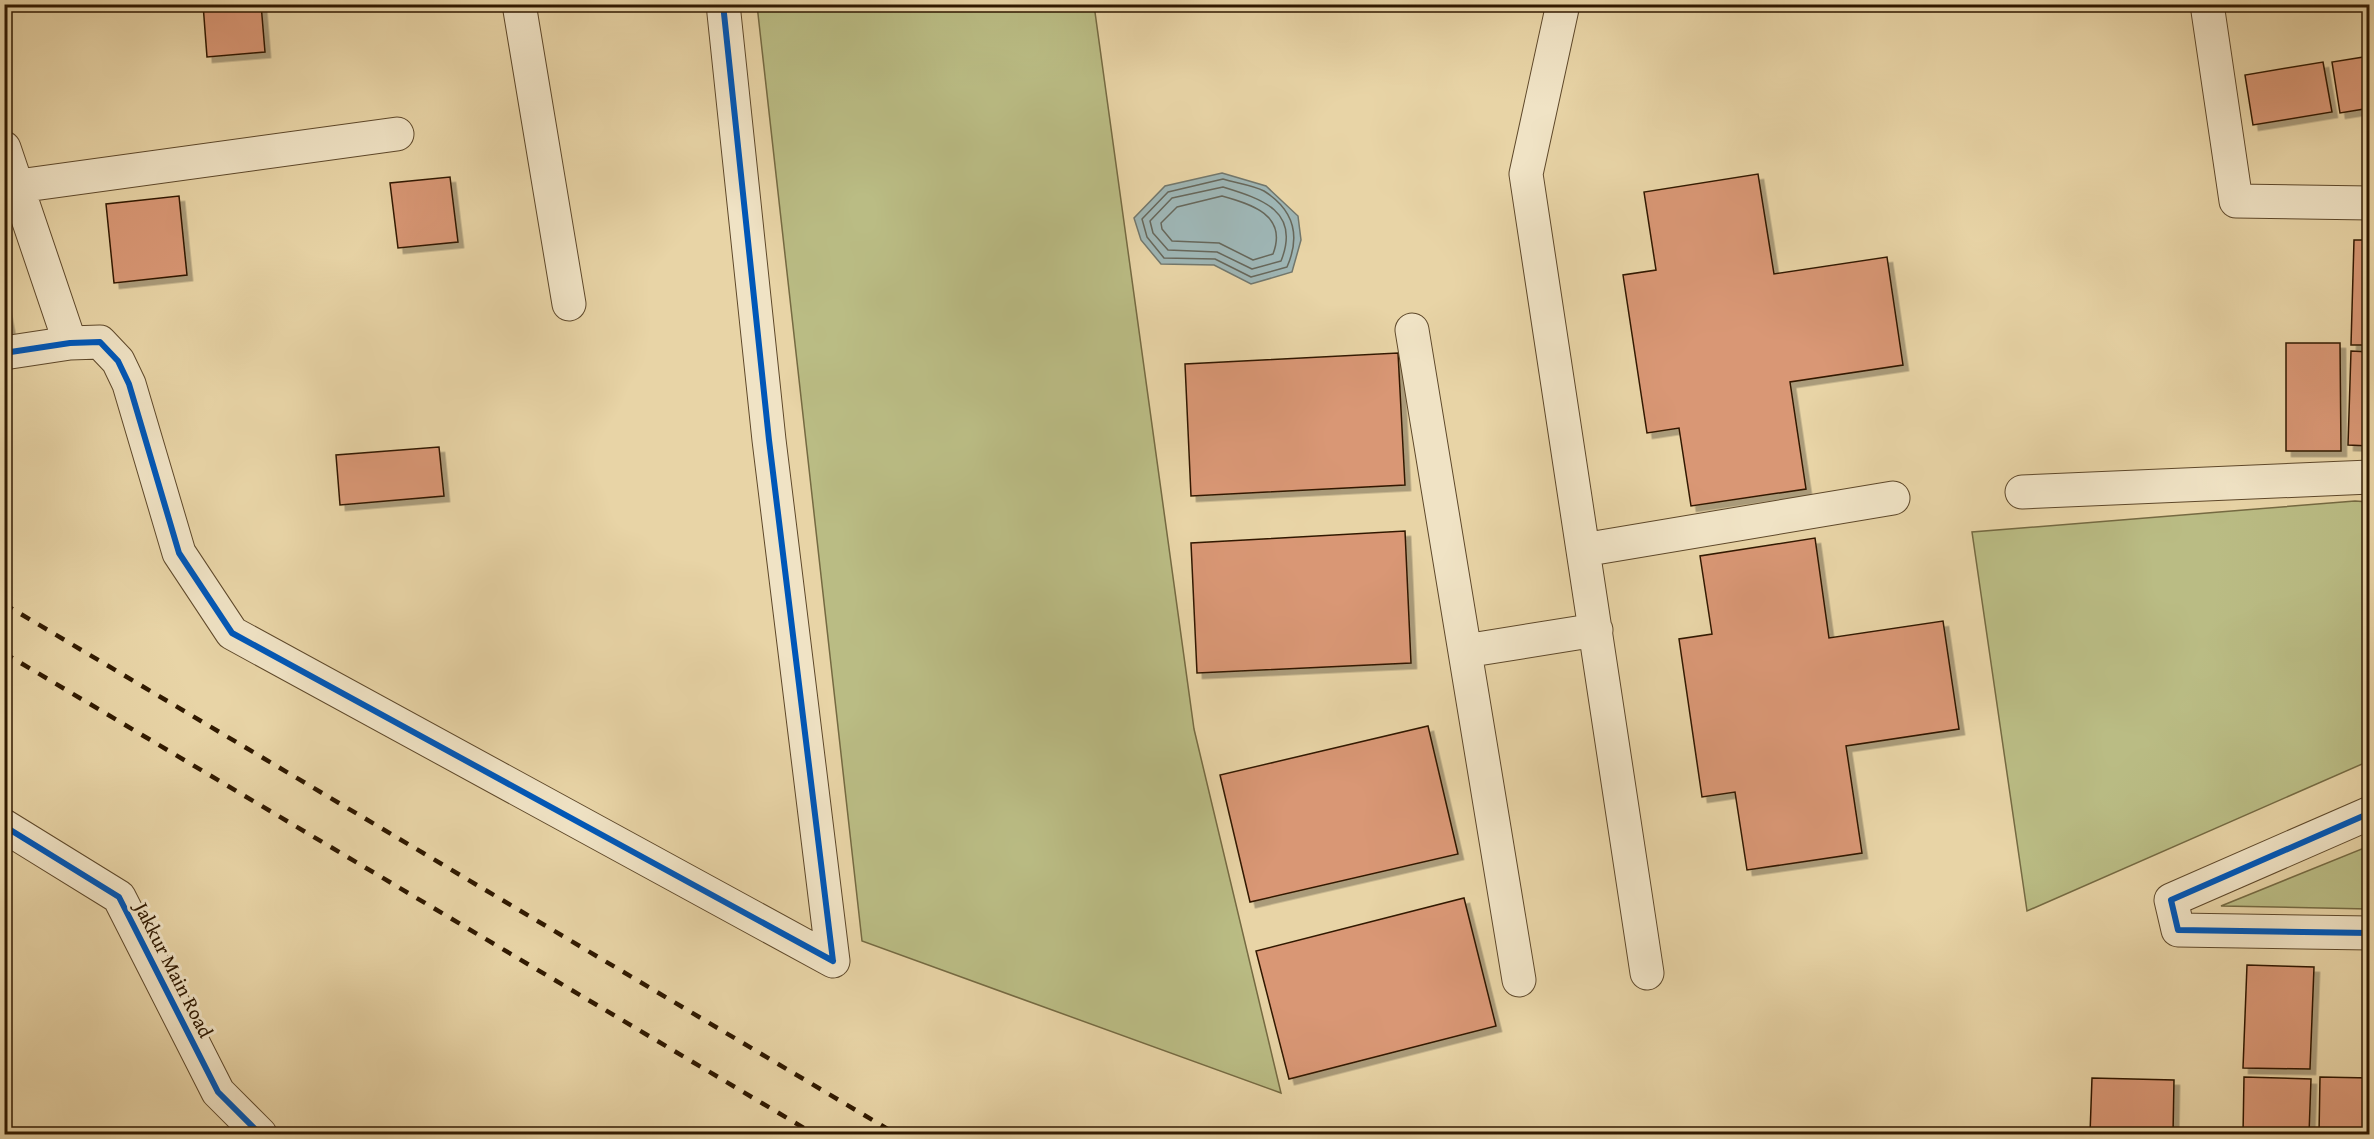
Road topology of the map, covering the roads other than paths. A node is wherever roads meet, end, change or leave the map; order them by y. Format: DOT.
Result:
graph roads {
  1 [pos="519,4"];
  2 [pos="723,4"];
  3 [pos="1563,4"];
  4 [pos="2207,4"];
  5 [pos="397,134"];
  6 [pos="4,148"];
  7 [pos="12,186"];
  8 [pos="2370,203"];
  9 [pos="569,304"];
  10 [pos="1412,330"];
  11 [pos="70,343"];
  12 [pos="4,352"];
  13 [pos="2370,477"];
  14 [pos="2022,492"];
  15 [pos="1893,498"];
  16 [pos="1583,550"];
  17 [pos="1596,630"];
  18 [pos="1465,651"];
  19 [pos="2370,813"];
  20 [pos="4,826"];
  21 [pos="2370,933"];
  22 [pos="1647,973"];
  23 [pos="1519,980"];
  24 [pos="260,1134"];
  1 -- 9 [label="street"];
  2 -- 11 [label="street"];
  3 -- 16 [label="street"];
  4 -- 8 [label="street"];
  5 -- 7 [label="street"];
  6 -- 7 [label="street"];
  7 -- 11 [label="street"];
  10 -- 18 [label="street"];
  11 -- 12 [label="street"];
  13 -- 14 [label="street"];
  15 -- 16 [label="street"];
  16 -- 17 [label="street"];
  17 -- 18 [label="street"];
  17 -- 22 [label="street"];
  18 -- 23 [label="street"];
  19 -- 21 [label="street"];
  20 -- 24 [label="street, Jakkur Main Road"];
}
